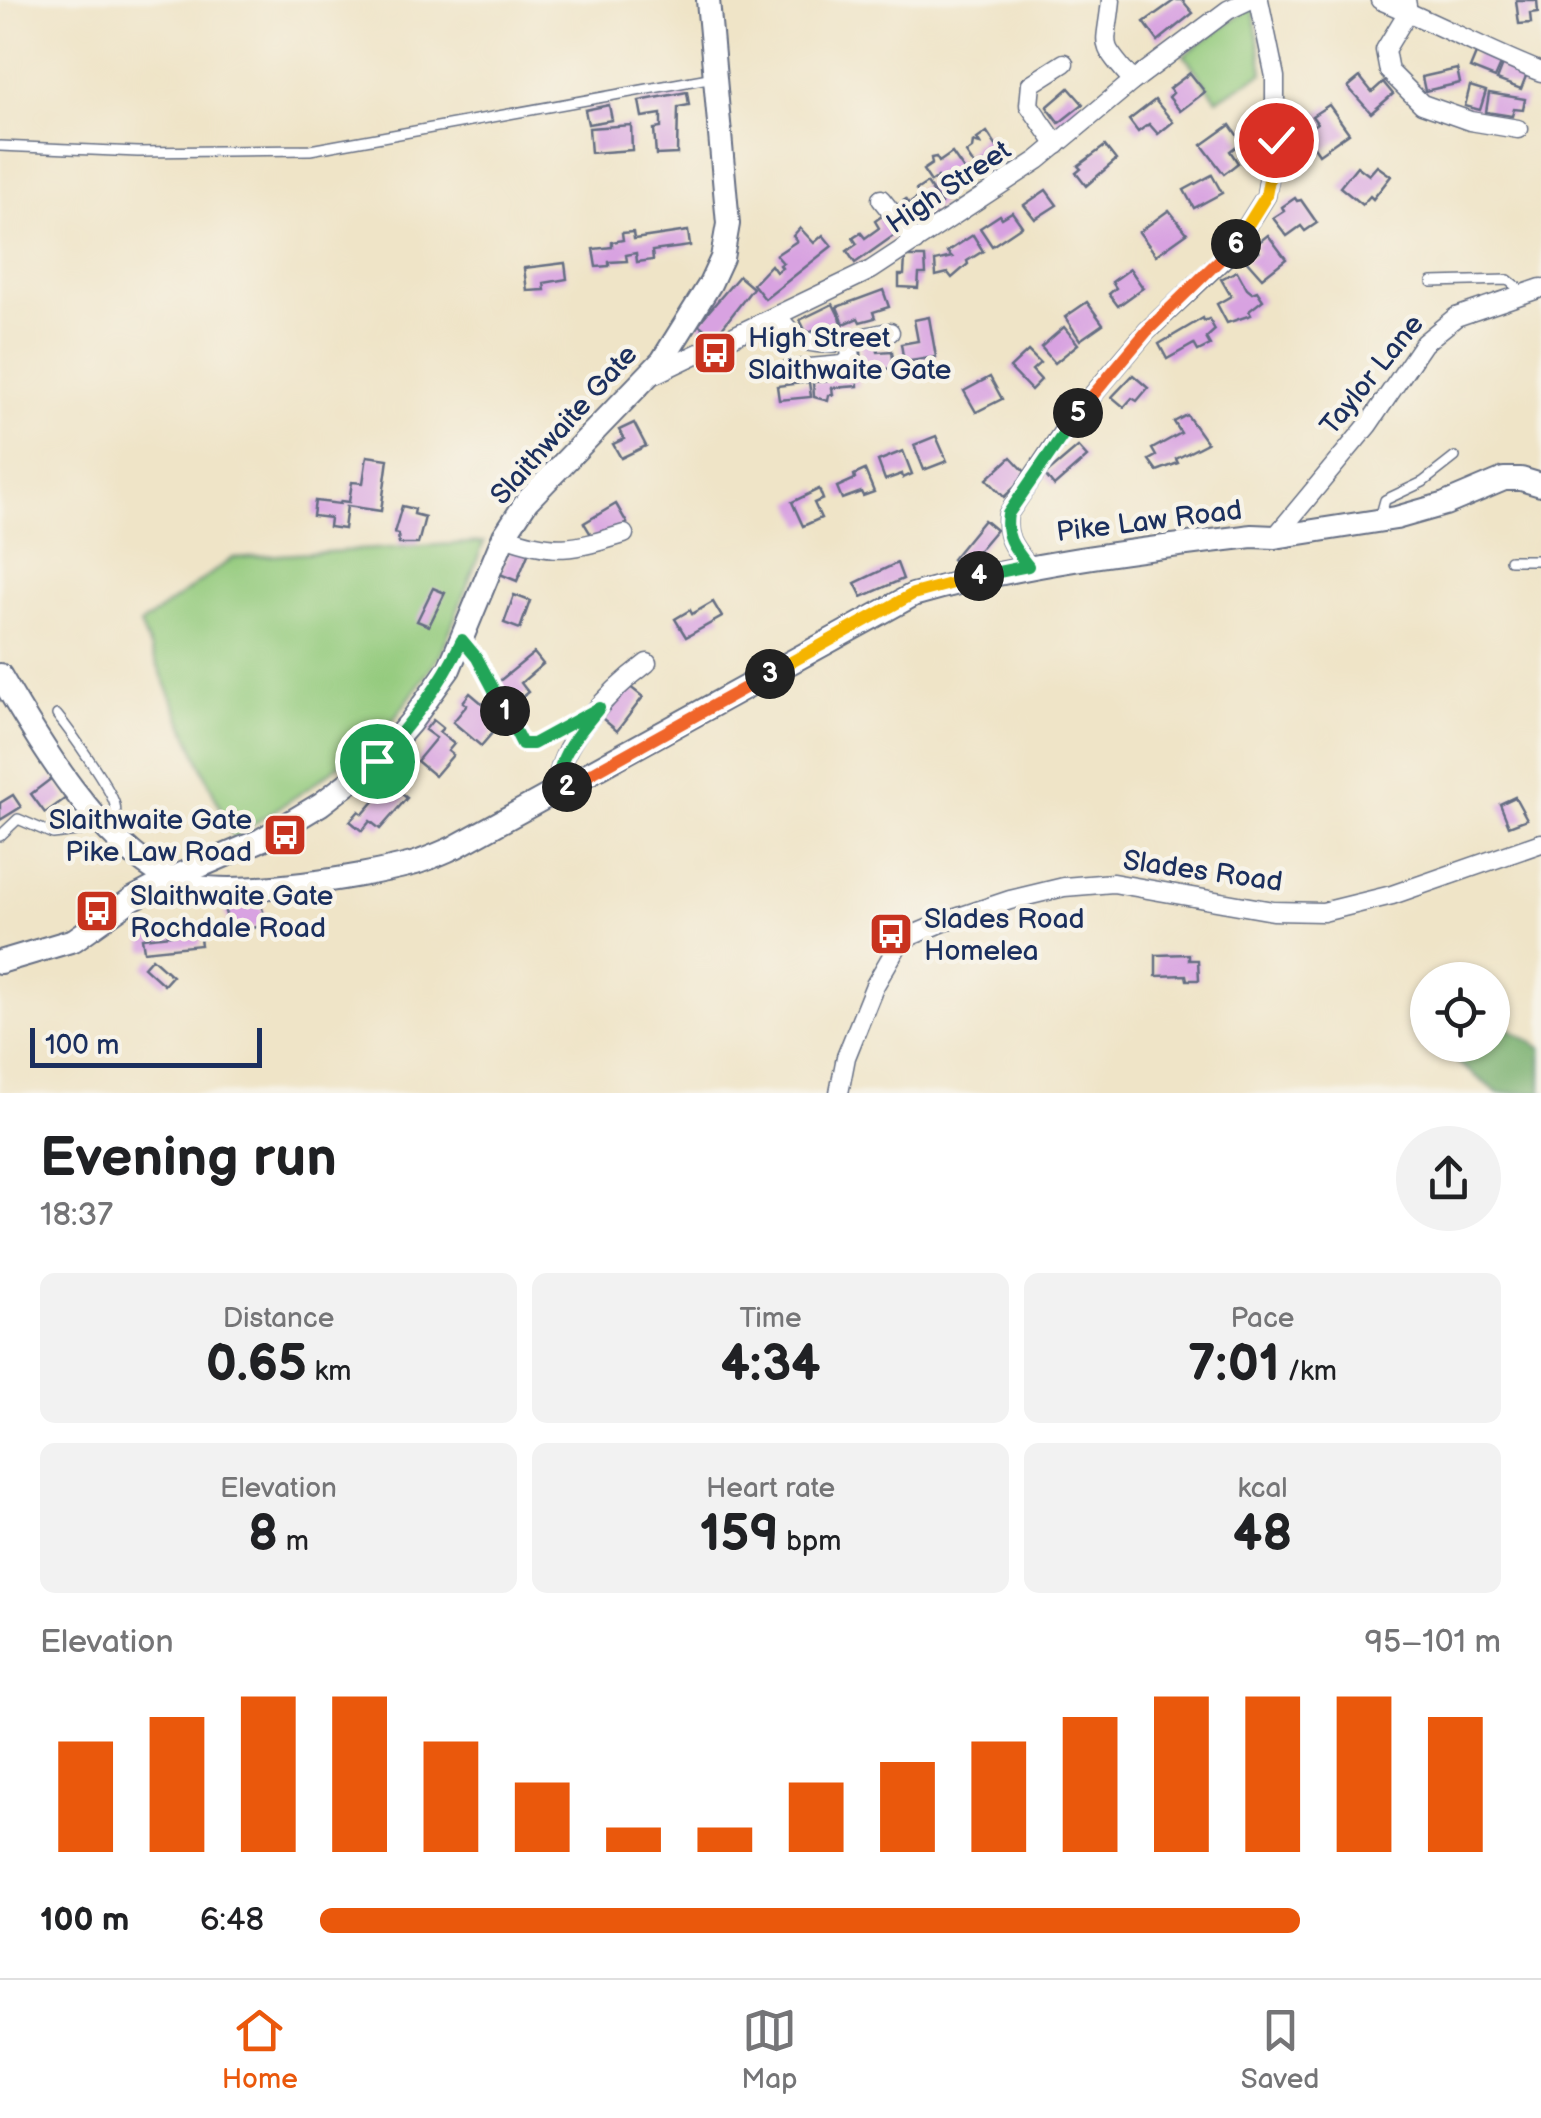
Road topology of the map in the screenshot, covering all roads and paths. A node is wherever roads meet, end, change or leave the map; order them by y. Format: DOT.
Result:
graph roads {
  1 [pos="708,0"];
  2 [pos="1112,0"];
  3 [pos="1250,0"];
  4 [pos="1260,0"];
  5 [pos="1380,0"];
  6 [pos="1407,6"];
  7 [pos="1064,63"];
  8 [pos="1541,72"];
  9 [pos="716,76"];
  10 [pos="1133,81"];
  11 [pos="1518,129"];
  12 [pos="1057,144"];
  13 [pos="0,146"];
  14 [pos="880,199"];
  15 [pos="915,242"];
  16 [pos="1432,282"];
  17 [pos="1533,291"];
  18 [pos="778,315"];
  19 [pos="890,332"];
  20 [pos="850,339"];
  21 [pos="788,370"];
  22 [pos="650,376"];
  23 [pos="1455,457"];
  24 [pos="1541,485"];
  25 [pos="1380,521"];
  26 [pos="624,534"];
  27 [pos="504,536"];
  28 [pos="1276,538"];
  29 [pos="1510,560"];
  30 [pos="1541,560"];
  31 [pos="1028,566"];
  32 [pos="462,640"];
  33 [pos="647,663"];
  34 [pos="0,675"];
  35 [pos="9,702"];
  36 [pos="599,708"];
  37 [pos="57,716"];
  38 [pos="558,792"];
  39 [pos="103,825"];
  40 [pos="0,836"];
  41 [pos="1541,843"];
  42 [pos="170,879"];
  43 [pos="0,962"];
  44 [pos="839,1093"];
  1 -- 9 [label="street, Slaithwaite Gate"];
  2 -- 10 [label="street"];
  3 -- 10 [label="street, High Street"];
  4 -- 31 [label="street"];
  5 -- 6 [label="street"];
  6 -- 8 [label="street"];
  6 -- 11 [label="street"];
  7 -- 12 [label="street"];
  9 -- 13 [label="lane"];
  9 -- 22 [label="street, Slaithwaite Gate"];
  10 -- 12 [label="street, High Street"];
  12 -- 15 [label="street, High Street"];
  14 -- 15 [label="street"];
  15 -- 18 [label="street, High Street"];
  16 -- 17 [label="lane"];
  17 -- 28 [label="street, Taylor Lane"];
  18 -- 20 [label="street"];
  18 -- 22 [label="street, High Street"];
  19 -- 20 [label="street"];
  20 -- 21 [label="street"];
  22 -- 27 [label="street, Slaithwaite Gate"];
  23 -- 25 [label="lane"];
  24 -- 25 [label="street, Pike Law Road"];
  25 -- 28 [label="street, Pike Law Road"];
  26 -- 27 [label="street, Slaithwaite Gate"];
  27 -- 32 [label="street, Slaithwaite Gate"];
  28 -- 31 [label="street, Pike Law Road"];
  29 -- 30 [label="lane"];
  31 -- 38 [label="street, Pike Law Road"];
  32 -- 36 [label="lane"];
  32 -- 42 [label="street, Slaithwaite Gate"];
  33 -- 36 [label="street"];
  34 -- 35 [label="street"];
  35 -- 39 [label="street"];
  36 -- 38 [label="street"];
  37 -- 39 [label="lane"];
  38 -- 42 [label="street, Pike Law Road"];
  39 -- 40 [label="lane"];
  39 -- 42 [label="street"];
  41 -- 44 [label="street, Slades Road"];
  42 -- 43 [label="street, Slaithwaite Gate"];
}
